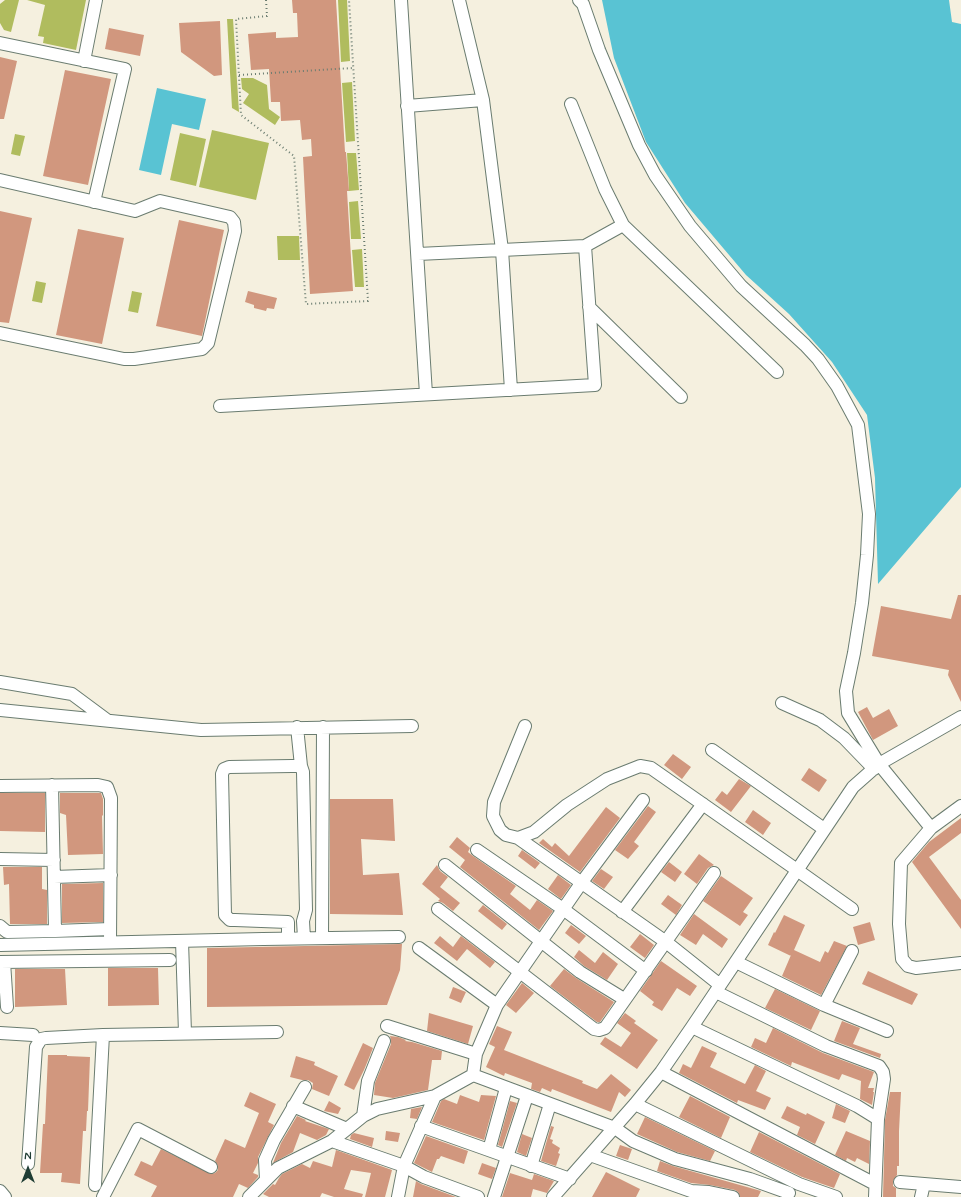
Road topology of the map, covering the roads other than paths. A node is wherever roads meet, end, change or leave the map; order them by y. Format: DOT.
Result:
graph roads {
  1 [pos="96,0"];
  2 [pos="401,0"];
  3 [pos="459,0"];
  4 [pos="579,0"];
  5 [pos="0,43"];
  6 [pos="84,61"];
  7 [pos="483,100"];
  8 [pos="571,104"];
  9 [pos="407,106"];
  10 [pos="0,180"];
  11 [pos="94,202"];
  12 [pos="623,225"];
  13 [pos="585,246"];
  14 [pos="502,250"];
  15 [pos="418,254"];
  16 [pos="589,307"];
  17 [pos="0,333"];
  18 [pos="777,372"];
  19 [pos="511,390"];
  20 [pos="426,394"];
  21 [pos="681,397"];
  22 [pos="220,406"];
  23 [pos="0,682"];
  24 [pos="782,703"];
  25 [pos="0,710"];
  26 [pos="961,717"];
  27 [pos="109,721"];
  28 [pos="412,726"];
  29 [pos="526,726"];
  30 [pos="323,727"];
  31 [pos="297,728"];
  32 [pos="712,750"];
  33 [pos="301,766"];
  34 [pos="877,766"];
  35 [pos="52,785"];
  36 [pos="0,786"];
  37 [pos="643,800"];
  38 [pos="703,804"];
  39 [pos="961,806"];
  40 [pos="930,828"];
  41 [pos="824,829"];
  42 [pos="518,838"];
  43 [pos="477,850"];
  44 [pos="0,859"];
  45 [pos="54,860"];
  46 [pos="445,866"];
  47 [pos="797,870"];
  48 [pos="714,873"];
  49 [pos="111,875"];
  50 [pos="54,877"];
  51 [pos="582,882"];
  52 [pos="438,909"];
  53 [pos="564,909"];
  54 [pos="852,909"];
  55 [pos="622,912"];
  56 [pos="303,921"];
  57 [pos="288,922"];
  58 [pos="0,926"];
  59 [pos="110,929"];
  60 [pos="55,931"];
  61 [pos="399,937"];
  62 [pos="288,938"];
  63 [pos="304,938"];
  64 [pos="322,938"];
  65 [pos="182,940"];
  66 [pos="541,941"];
  67 [pos="110,942"];
  68 [pos="666,942"];
  69 [pos="0,945"];
  70 [pos="419,948"];
  71 [pos="852,951"];
  72 [pos="170,960"];
  73 [pos="2,962"];
  74 [pos="736,962"];
  75 [pos="961,962"];
  76 [pos="520,971"];
  77 [pos="646,971"];
  78 [pos="718,988"];
  79 [pos="624,999"];
  80 [pos="497,1005"];
  81 [pos="824,1005"];
  82 [pos="7,1007"];
  83 [pos="387,1026"];
  84 [pos="692,1027"];
  85 [pos="886,1031"];
  86 [pos="277,1032"];
  87 [pos="0,1033"];
  88 [pos="185,1033"];
  89 [pos="33,1034"];
  90 [pos="103,1035"];
  91 [pos="384,1041"];
  92 [pos="476,1054"];
  93 [pos="661,1072"];
  94 [pos="473,1075"];
  95 [pos="305,1087"];
  96 [pos="506,1088"];
  97 [pos="434,1096"];
  98 [pos="527,1096"];
  99 [pos="550,1104"];
  100 [pos="635,1104"];
  101 [pos="293,1106"];
  102 [pos="363,1116"];
  103 [pos="878,1119"];
  104 [pos="421,1126"];
  105 [pos="615,1128"];
  106 [pos="347,1129"];
  107 [pos="332,1141"];
  108 [pos="489,1150"];
  109 [pos="590,1155"];
  110 [pos="507,1157"];
  111 [pos="28,1164"];
  112 [pos="404,1166"];
  113 [pos="531,1166"];
  114 [pos="211,1167"];
  115 [pos="570,1179"];
  116 [pos="266,1180"];
  117 [pos="900,1182"];
  118 [pos="875,1184"];
  119 [pos="924,1184"];
  120 [pos="95,1185"];
  121 [pos="961,1187"];
  122 [pos="0,1191"];
  123 [pos="789,1193"];
  124 [pos="5,1197"];
  125 [pos="104,1197"];
  126 [pos="250,1197"];
  127 [pos="398,1197"];
  128 [pos="478,1197"];
  129 [pos="494,1197"];
  130 [pos="553,1197"];
  131 [pos="733,1197"];
  132 [pos="836,1197"];
  133 [pos="875,1197"];
  134 [pos="921,1197"];
  1 -- 6 [label="street"];
  2 -- 9 [label="street"];
  3 -- 7 [label="street"];
  4 -- 34 [label="street"];
  5 -- 6 [label="street"];
  6 -- 11 [label="street"];
  7 -- 9 [label="street"];
  7 -- 14 [label="street"];
  8 -- 12 [label="street"];
  9 -- 15 [label="street"];
  10 -- 11 [label="street"];
  11 -- 17 [label="street"];
  12 -- 13 [label="street"];
  12 -- 18 [label="street"];
  13 -- 14 [label="street"];
  13 -- 16 [label="street"];
  14 -- 15 [label="street"];
  14 -- 19 [label="street"];
  15 -- 20 [label="street"];
  16 -- 19 [label="street"];
  16 -- 21 [label="street"];
  19 -- 20 [label="street"];
  20 -- 22 [label="street"];
  23 -- 27 [label="street"];
  24 -- 34 [label="street"];
  25 -- 27 [label="street"];
  26 -- 34 [label="street"];
  27 -- 31 [label="street"];
  28 -- 30 [label="street"];
  29 -- 42 [label="street"];
  30 -- 31 [label="street"];
  30 -- 64 [label="street"];
  31 -- 33 [label="street"];
  32 -- 41 [label="street"];
  33 -- 56 [label="street"];
  33 -- 57 [label="street"];
  34 -- 40 [label="street"];
  34 -- 41 [label="street"];
  35 -- 36 [label="street"];
  35 -- 45 [label="street"];
  35 -- 49 [label="street"];
  37 -- 51 [label="street"];
  38 -- 42 [label="street"];
  38 -- 47 [label="street"];
  38 -- 55 [label="street"];
  39 -- 40 [label="street"];
  40 -- 75 [label="street"];
  41 -- 47 [label="street"];
  42 -- 51 [label="street"];
  43 -- 53 [label="street"];
  44 -- 45 [label="street"];
  45 -- 50 [label="street"];
  46 -- 66 [label="street"];
  47 -- 54 [label="street"];
  47 -- 74 [label="street"];
  48 -- 68 [label="street"];
  49 -- 50 [label="street"];
  49 -- 59 [label="street"];
  50 -- 60 [label="street"];
  51 -- 53 [label="street"];
  51 -- 55 [label="street"];
  52 -- 76 [label="street"];
  53 -- 66 [label="street"];
  53 -- 77 [label="street"];
  55 -- 68 [label="street"];
  56 -- 57 [label="street"];
  56 -- 63 [label="street"];
  57 -- 62 [label="street"];
  58 -- 60 [label="street"];
  59 -- 60 [label="street"];
  59 -- 67 [label="street"];
  61 -- 64 [label="street"];
  62 -- 63 [label="street"];
  62 -- 65 [label="street"];
  63 -- 64 [label="street"];
  65 -- 67 [label="street"];
  65 -- 88 [label="street"];
  66 -- 76 [label="street"];
  66 -- 79 [label="street"];
  67 -- 69 [label="street"];
  68 -- 77 [label="street"];
  68 -- 78 [label="street"];
  70 -- 80 [label="street"];
  71 -- 81 [label="street"];
  72 -- 73 [label="street"];
  73 -- 82 [label="street"];
  74 -- 78 [label="street"];
  74 -- 81 [label="street"];
  76 -- 79 [label="street"];
  76 -- 80 [label="street"];
  77 -- 79 [label="street"];
  78 -- 84 [label="street"];
  78 -- 103 [label="street"];
  80 -- 92 [label="street"];
  81 -- 85 [label="street"];
  83 -- 92 [label="street"];
  84 -- 93 [label="street"];
  84 -- 103 [label="street"];
  86 -- 88 [label="street"];
  87 -- 89 [label="street"];
  88 -- 90 [label="street"];
  90 -- 111 [label="street"];
  90 -- 120 [label="street"];
  91 -- 102 [label="street"];
  92 -- 94 [label="street"];
  93 -- 100 [label="street"];
  93 -- 118 [label="street"];
  94 -- 96 [label="street"];
  94 -- 97 [label="street"];
  95 -- 101 [label="street"];
  96 -- 98 [label="street"];
  96 -- 108 [label="street"];
  97 -- 102 [label="street"];
  97 -- 104 [label="street"];
  98 -- 99 [label="street"];
  98 -- 110 [label="street"];
  99 -- 105 [label="street"];
  99 -- 113 [label="street"];
  100 -- 105 [label="street"];
  100 -- 132 [label="street"];
  101 -- 106 [label="street"];
  101 -- 116 [label="street"];
  102 -- 106 [label="street"];
  103 -- 118 [label="street"];
  104 -- 108 [label="street"];
  104 -- 112 [label="street"];
  105 -- 109 [label="street"];
  105 -- 123 [label="street"];
  106 -- 107 [label="street"];
  107 -- 112 [label="street"];
  107 -- 116 [label="street"];
  108 -- 110 [label="street"];
  109 -- 115 [label="street"];
  109 -- 131 [label="street"];
  110 -- 113 [label="street"];
  110 -- 129 [label="street"];
  112 -- 127 [label="street"];
  112 -- 128 [label="street"];
  113 -- 115 [label="street"];
  114 -- 125 [label="street"];
  115 -- 130 [label="street"];
  116 -- 126 [label="street"];
  117 -- 119 [label="street"];
  118 -- 133 [label="street"];
  119 -- 121 [label="street"];
  119 -- 134 [label="street"];
  122 -- 124 [label="street"];
}
